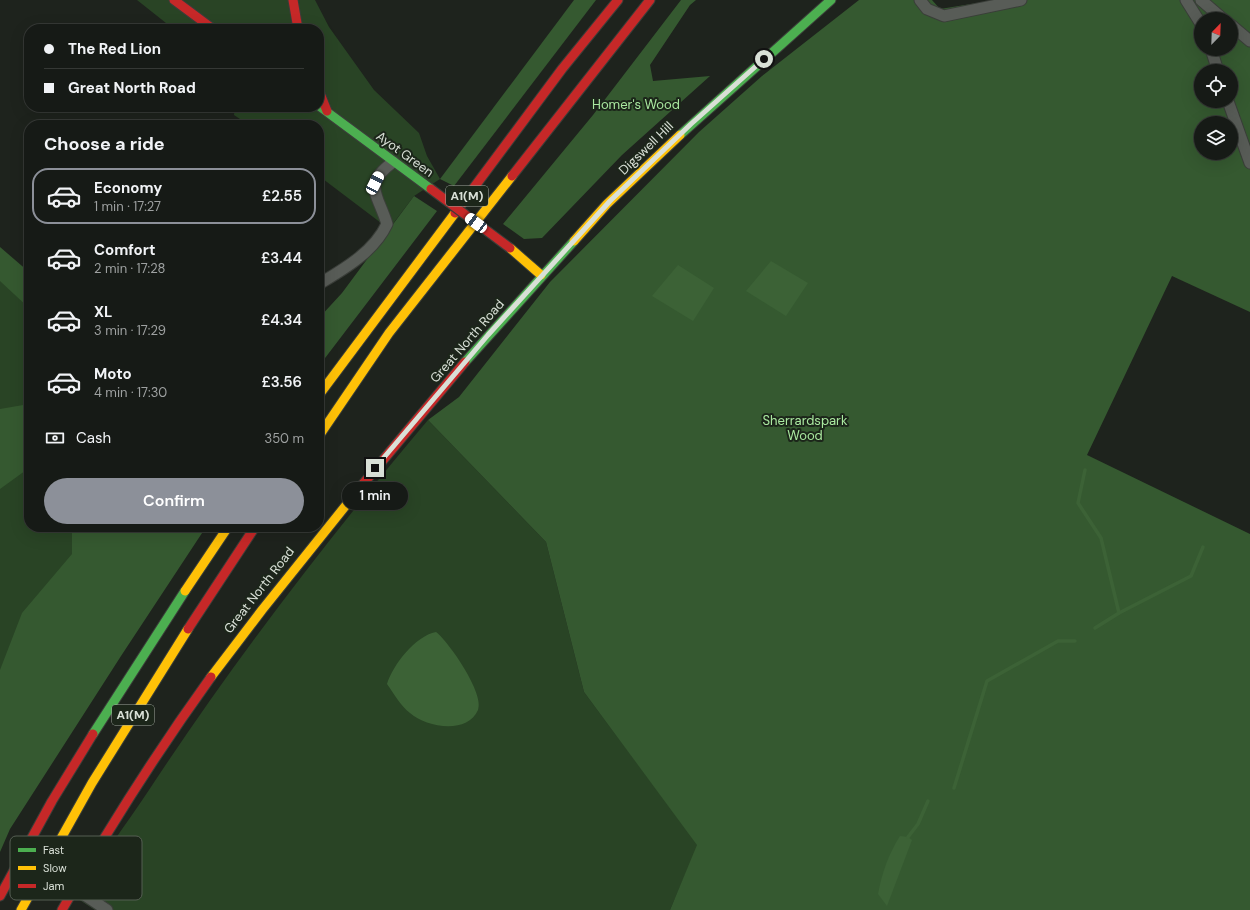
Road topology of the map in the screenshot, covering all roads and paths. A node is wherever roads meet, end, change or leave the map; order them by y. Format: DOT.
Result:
graph roads {
  1 [pos="174,0"];
  2 [pos="293,0"];
  3 [pos="618,0"];
  4 [pos="650,0"];
  5 [pos="831,0"];
  6 [pos="920,0"];
  7 [pos="1021,0"];
  8 [pos="1186,0"];
  9 [pos="1201,0"];
  10 [pos="1215,12"];
  11 [pos="1194,13"];
  12 [pos="206,24"];
  13 [pos="297,24"];
  14 [pos="1238,31"];
  15 [pos="1250,42"];
  16 [pos="1230,108"];
  17 [pos="324,110"];
  18 [pos="393,162"];
  19 [pos="1250,163"];
  20 [pos="541,275"];
  21 [pos="324,281"];
  22 [pos="324,388"];
  23 [pos="324,429"];
  24 [pos="324,530"];
  25 [pos="225,532"];
  26 [pos="251,532"];
  27 [pos="322,532"];
  28 [pos="32,836"];
  29 [pos="60,836"];
  30 [pos="106,836"];
  31 [pos="10,877"];
  32 [pos="0,896"];
  33 [pos="26,900"];
  34 [pos="67,900"];
  35 [pos="92,900"];
  36 [pos="21,910"];
  37 [pos="62,910"];
  38 [pos="107,910"];
  1 -- 12 [label="main road"];
  2 -- 13 [label="main road"];
  3 -- 22 [label="main road, A1(M)"];
  4 -- 23 [label="main road, A1(M)"];
  5 -- 20 [label="main road, Digswell Hill"];
  6 -- 7 [label="street"];
  8 -- 11 [label="street"];
  9 -- 10 [label="street"];
  14 -- 15 [label="street"];
  16 -- 19 [label="street"];
  17 -- 18 [label="main road, Ayot Green"];
  18 -- 20 [label="main road, Ayot Green, bridge"];
  18 -- 21 [label="street"];
  20 -- 24 [label="main road, Great North Road"];
  25 -- 28 [label="main road, A1(M)"];
  26 -- 29 [label="main road, A1(M)"];
  27 -- 30 [label="main road, Great North Road"];
  31 -- 32 [label="main road, A1(M)"];
  33 -- 36 [label="main road, A1(M)"];
  34 -- 37 [label="main road, Great North Road"];
  35 -- 38 [label="street"];
}
